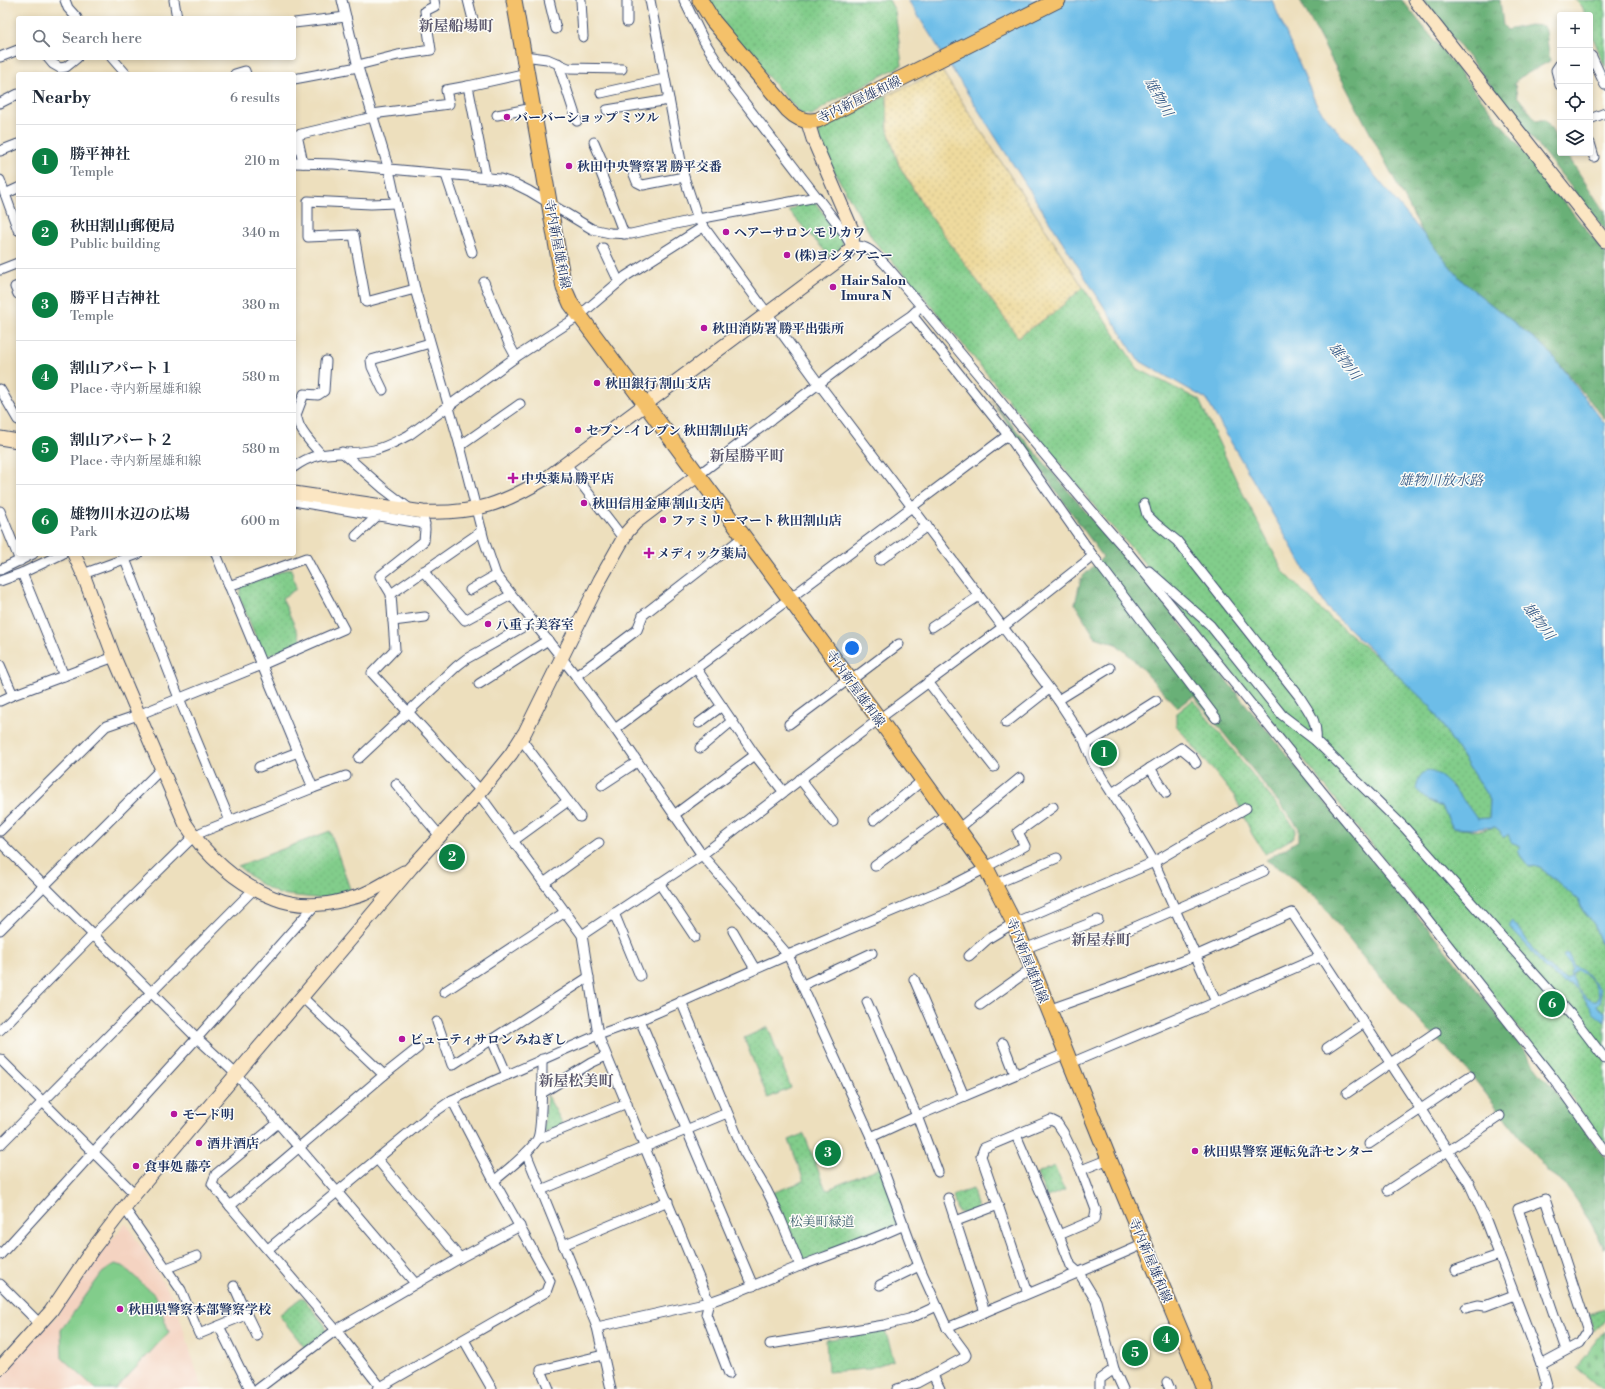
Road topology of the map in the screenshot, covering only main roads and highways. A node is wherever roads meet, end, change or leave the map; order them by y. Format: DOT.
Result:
graph roads {
  1 [pos="514,0"];
  2 [pos="700,0"];
  3 [pos="1058,0"];
  4 [pos="1205,1389"];
  1 -- 4 [label="main road, 寺内新屋雄和線"];
  2 -- 3 [label="main road, 寺内新屋雄和線"];
}
